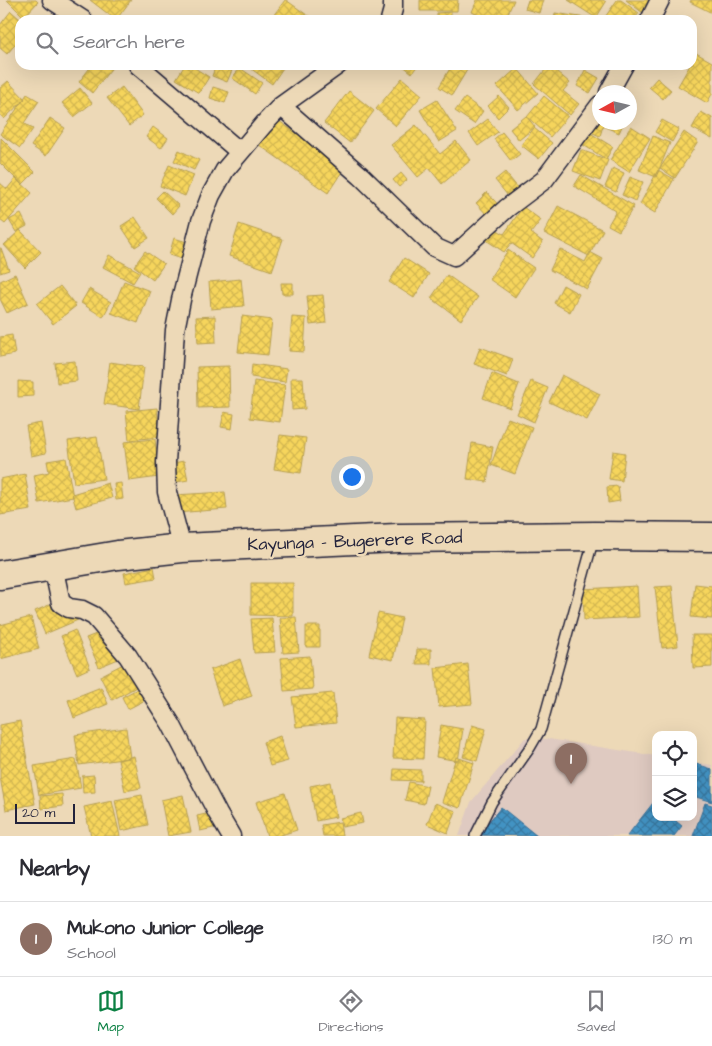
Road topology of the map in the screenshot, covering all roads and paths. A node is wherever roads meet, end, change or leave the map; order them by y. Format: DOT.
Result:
graph roads {
  1 [pos="52,0"];
  2 [pos="392,0"];
  3 [pos="660,0"];
  4 [pos="75,15"];
  5 [pos="391,15"];
  6 [pos="652,15"];
  7 [pos="144,70"];
  8 [pos="331,70"];
  9 [pos="621,70"];
  10 [pos="613,85"];
  11 [pos="281,106"];
  12 [pos="592,116"];
  13 [pos="240,152"];
  14 [pos="595,536"];
  15 [pos="712,537"];
  16 [pos="182,548"];
  17 [pos="53,566"];
  18 [pos="0,575"];
  19 [pos="231,836"];
  20 [pos="474,836"];
  1 -- 4 [label="street"];
  2 -- 5 [label="street"];
  3 -- 6 [label="street"];
  7 -- 13 [label="street"];
  8 -- 11 [label="street"];
  9 -- 10 [label="street"];
  11 -- 12 [label="street"];
  11 -- 13 [label="street"];
  13 -- 16 [label="street"];
  14 -- 15 [label="main road, Kayunga - Bugerere Road"];
  14 -- 16 [label="main road, Kayunga - Bugerere Road"];
  14 -- 20 [label="lane"];
  16 -- 17 [label="main road, Kayunga - Bugerere Road"];
  17 -- 18 [label="main road, Kayunga - Bugerere Road"];
  17 -- 19 [label="street"];
}
